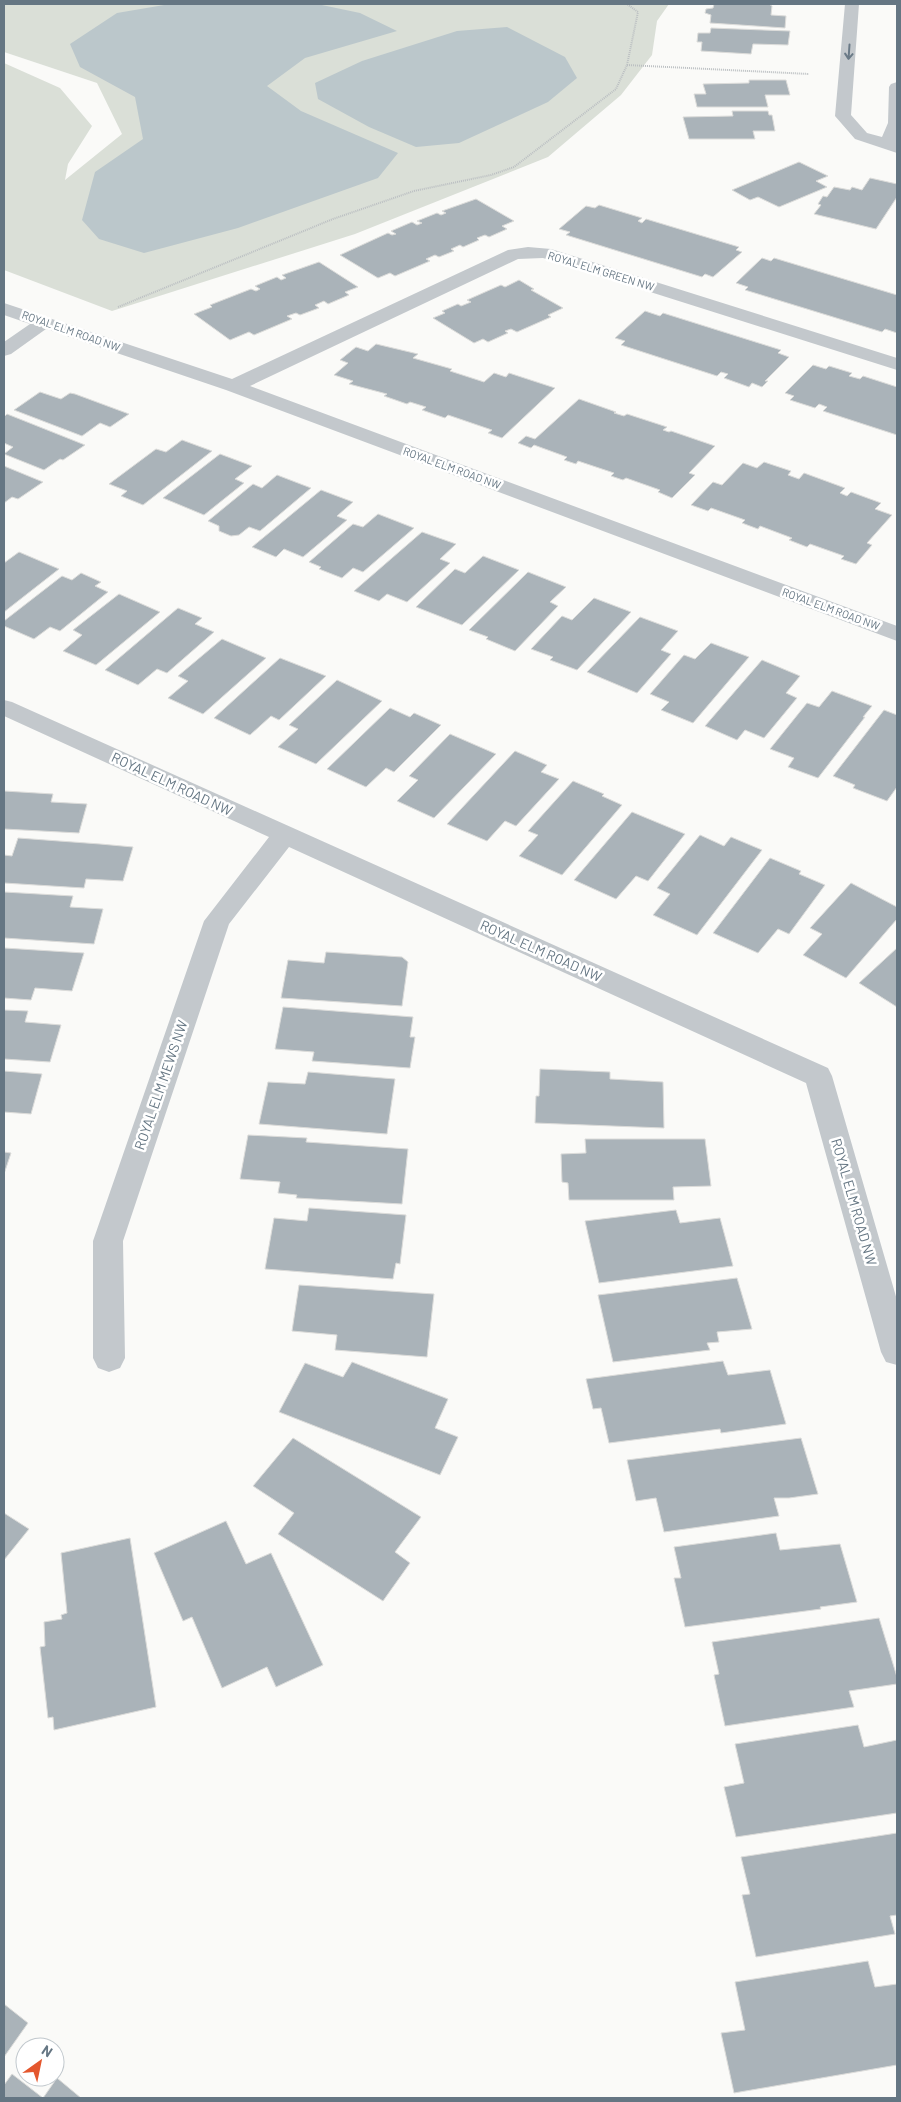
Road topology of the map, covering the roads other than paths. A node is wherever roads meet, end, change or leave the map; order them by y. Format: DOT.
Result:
graph roads {
  1 [pos="852,4"];
  2 [pos="897,87"];
  3 [pos="892,146"];
  4 [pos="4,309"];
  5 [pos="45,322"];
  6 [pos="4,350"];
  7 [pos="897,364"];
  8 [pos="234,386"];
  9 [pos="897,634"];
  10 [pos="4,707"];
  11 [pos="284,836"];
  12 [pos="897,1352"];
  13 [pos="109,1358"];
  1 -- 3 [label="street, one-way"];
  2 -- 3 [label="street"];
  4 -- 5 [label="street, ROYAL ELM ROAD NW"];
  5 -- 6 [label="street"];
  5 -- 8 [label="street, ROYAL ELM ROAD NW"];
  7 -- 8 [label="street, ROYAL ELM GREEN NW"];
  8 -- 9 [label="street, ROYAL ELM ROAD NW"];
  10 -- 11 [label="street, ROYAL ELM ROAD NW"];
  11 -- 12 [label="street, ROYAL ELM ROAD NW"];
  11 -- 13 [label="street, ROYAL ELM MEWS NW"];
}
